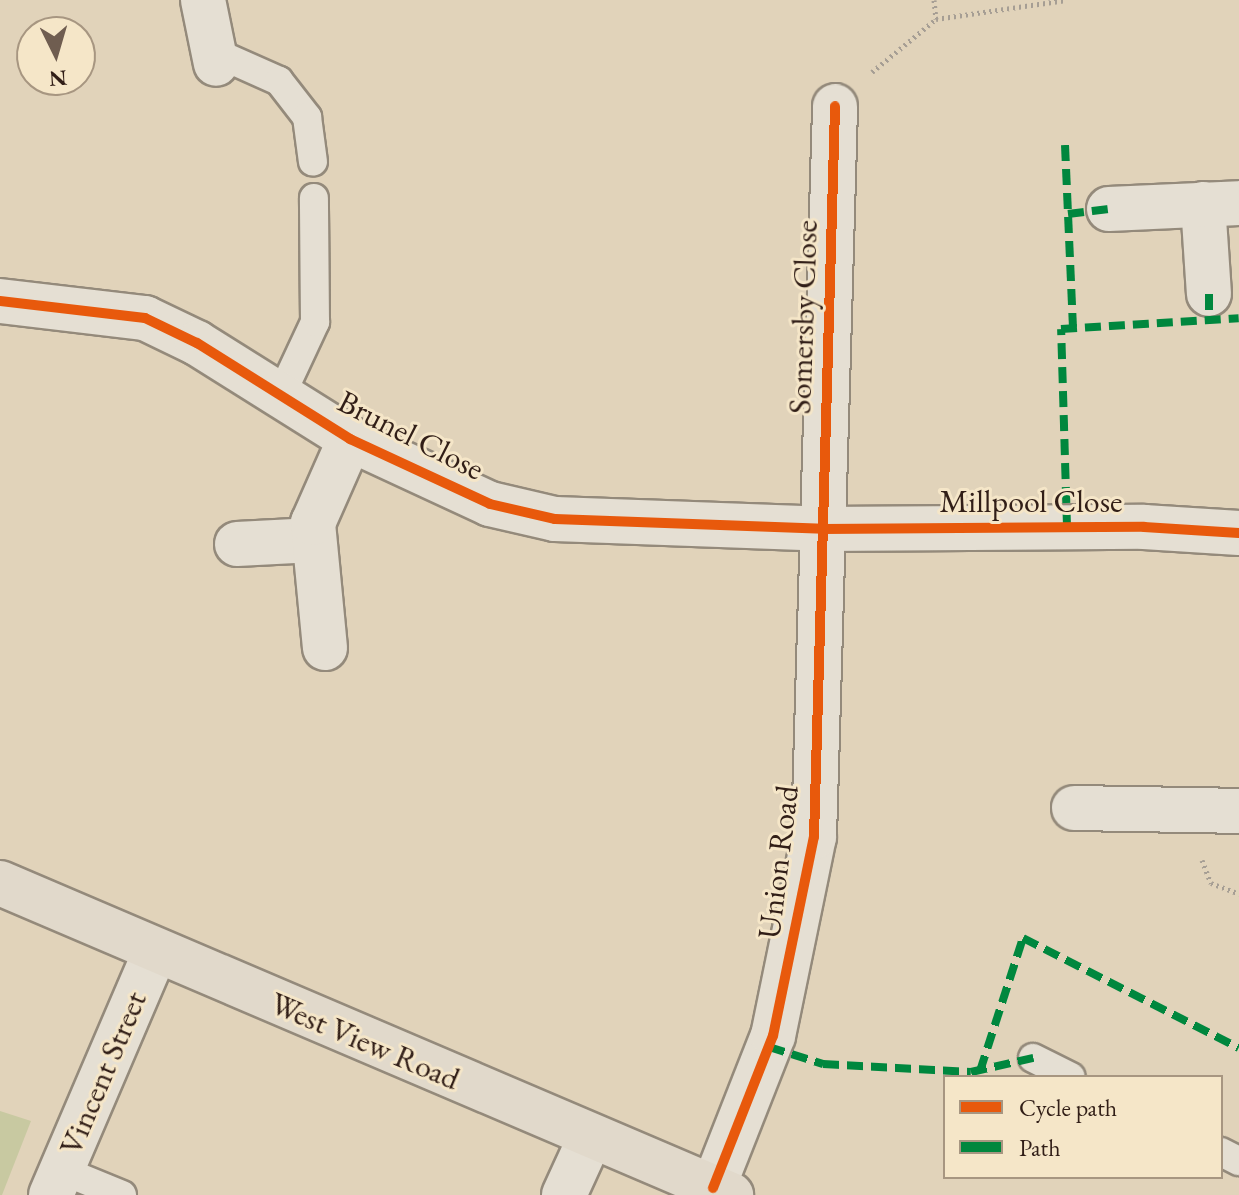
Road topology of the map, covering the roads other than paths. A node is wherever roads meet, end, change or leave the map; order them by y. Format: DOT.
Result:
graph roads {
  1 [pos="203,0"];
  2 [pos="215,58"];
  3 [pos="835,106"];
  4 [pos="313,162"];
  5 [pos="314,198"];
  6 [pos="1221,204"];
  7 [pos="1109,209"];
  8 [pos="1209,294"];
  9 [pos="0,301"];
  10 [pos="281,395"];
  11 [pos="350,439"];
  12 [pos="823,529"];
  13 [pos="1239,533"];
  14 [pos="314,540"];
  15 [pos="237,544"];
  16 [pos="325,648"];
  17 [pos="1074,808"];
  18 [pos="1239,811"];
  19 [pos="0,883"];
  20 [pos="155,952"];
  21 [pos="1033,1058"];
  22 [pos="1067,1075"];
  23 [pos="591,1136"];
  24 [pos="56,1182"];
  25 [pos="722,1191"];
  26 [pos="122,1195"];
  27 [pos="564,1195"];
  1 -- 2 [label="street"];
  2 -- 4 [label="lane"];
  3 -- 12 [label="street, Somersby Close"];
  5 -- 10 [label="lane"];
  6 -- 7 [label="street"];
  6 -- 8 [label="street"];
  9 -- 10 [label="street, Brunel Close"];
  10 -- 11 [label="street, Brunel Close"];
  11 -- 12 [label="street, Brunel Close"];
  11 -- 14 [label="street, Brunel Close"];
  12 -- 13 [label="street, Millpool Close"];
  12 -- 25 [label="street, Union Road"];
  14 -- 15 [label="street"];
  14 -- 16 [label="street, Brunel Close"];
  17 -- 18 [label="street"];
  19 -- 20 [label="main road, West View Road"];
  20 -- 23 [label="main road, West View Road"];
  20 -- 24 [label="street, Vincent Street"];
  21 -- 22 [label="lane"];
  23 -- 25 [label="main road, West View Road"];
  23 -- 27 [label="street"];
  24 -- 26 [label="lane"];
}
